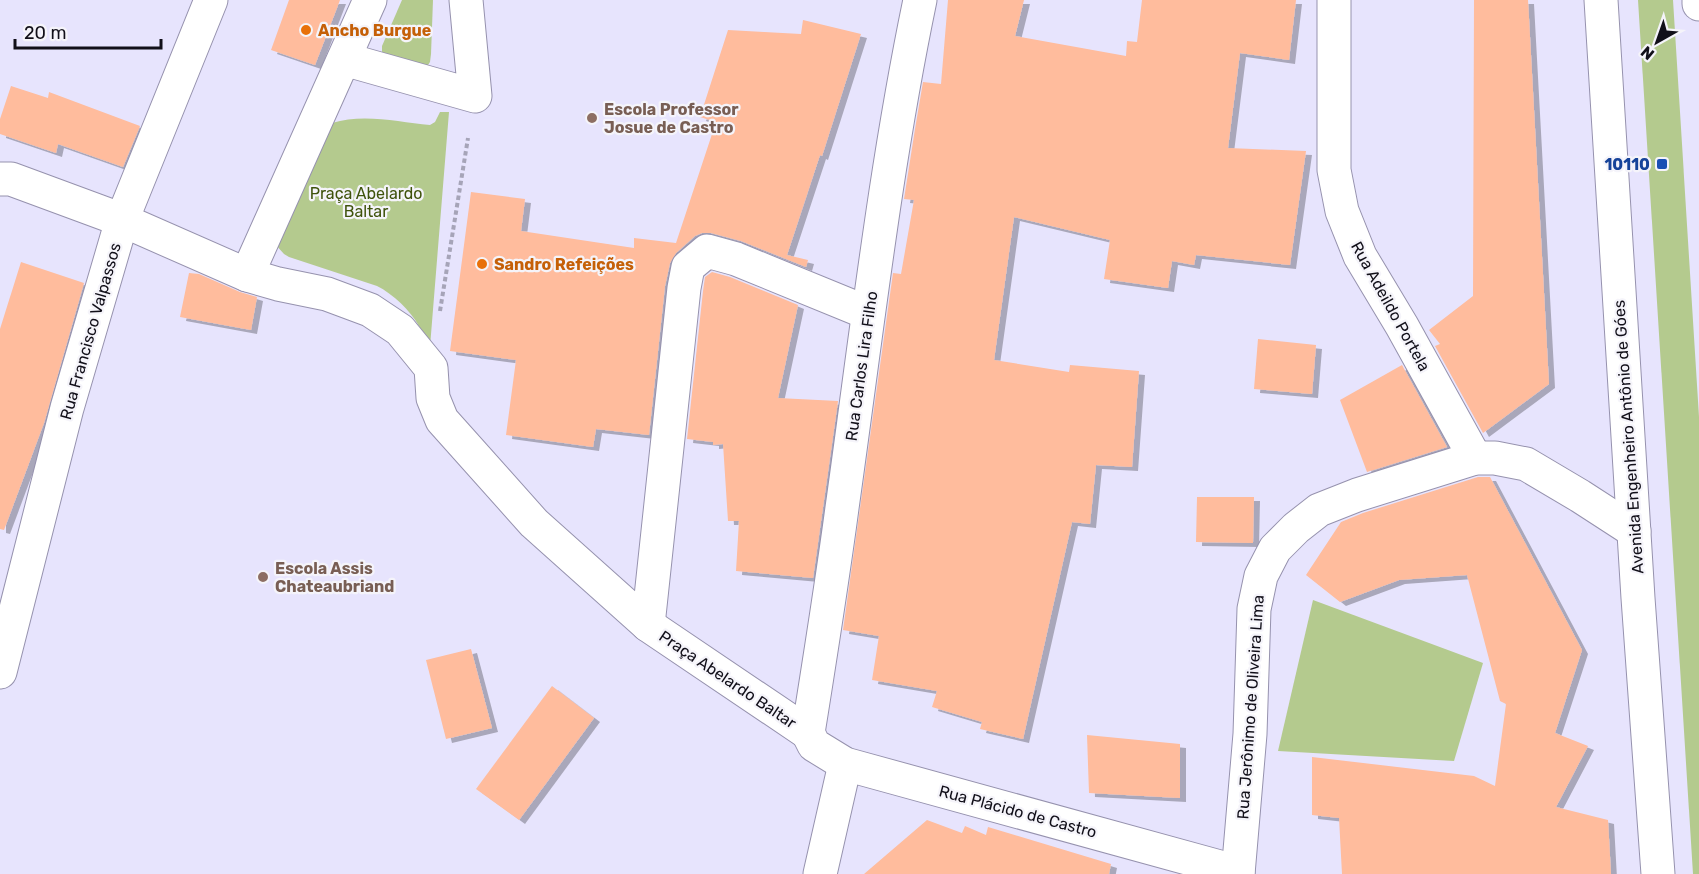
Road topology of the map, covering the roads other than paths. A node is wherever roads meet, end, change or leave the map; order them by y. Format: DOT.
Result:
graph roads {
  1 [pos="211,0"];
  2 [pos="370,0"];
  3 [pos="466,0"];
  4 [pos="920,0"];
  5 [pos="1334,0"];
  6 [pos="1601,0"];
  7 [pos="344,59"];
  8 [pos="0,179"];
  9 [pos="122,220"];
  10 [pos="247,275"];
  11 [pos="868,313"];
  12 [pos="1476,458"];
  13 [pos="1634,531"];
  14 [pos="648,625"];
  15 [pos="0,672"];
  16 [pos="808,733"];
  17 [pos="845,764"];
  18 [pos="1238,873"];
  19 [pos="820,874"];
  20 [pos="1658,874"];
  1 -- 9 [label="street, Rua Francisco Valpassos"];
  2 -- 7 [label="street"];
  3 -- 7 [label="street"];
  4 -- 11 [label="street, Rua Carlos Lira Filho"];
  5 -- 12 [label="street, Rua Adeildo Portela"];
  6 -- 13 [label="street, Avenida Engenheiro Antônio de Góes"];
  7 -- 10 [label="street"];
  8 -- 9 [label="street"];
  9 -- 10 [label="street"];
  9 -- 15 [label="street, Rua Francisco Valpassos"];
  10 -- 14 [label="street, Praça Abelardo Baltar"];
  11 -- 14 [label="street, Praça Abelardo Baltar"];
  11 -- 16 [label="street, Rua Carlos Lira Filho"];
  12 -- 13 [label="street, Rua Jerônimo de Oliveira Lima"];
  12 -- 18 [label="street, Rua Jerônimo de Oliveira Lima"];
  13 -- 20 [label="street, Avenida Engenheiro Antônio de Góes"];
  14 -- 16 [label="street, Praça Abelardo Baltar"];
  16 -- 17 [label="street, Rua Plácido de Castro"];
  17 -- 18 [label="street, Rua Plácido de Castro"];
  17 -- 19 [label="street"];
}
